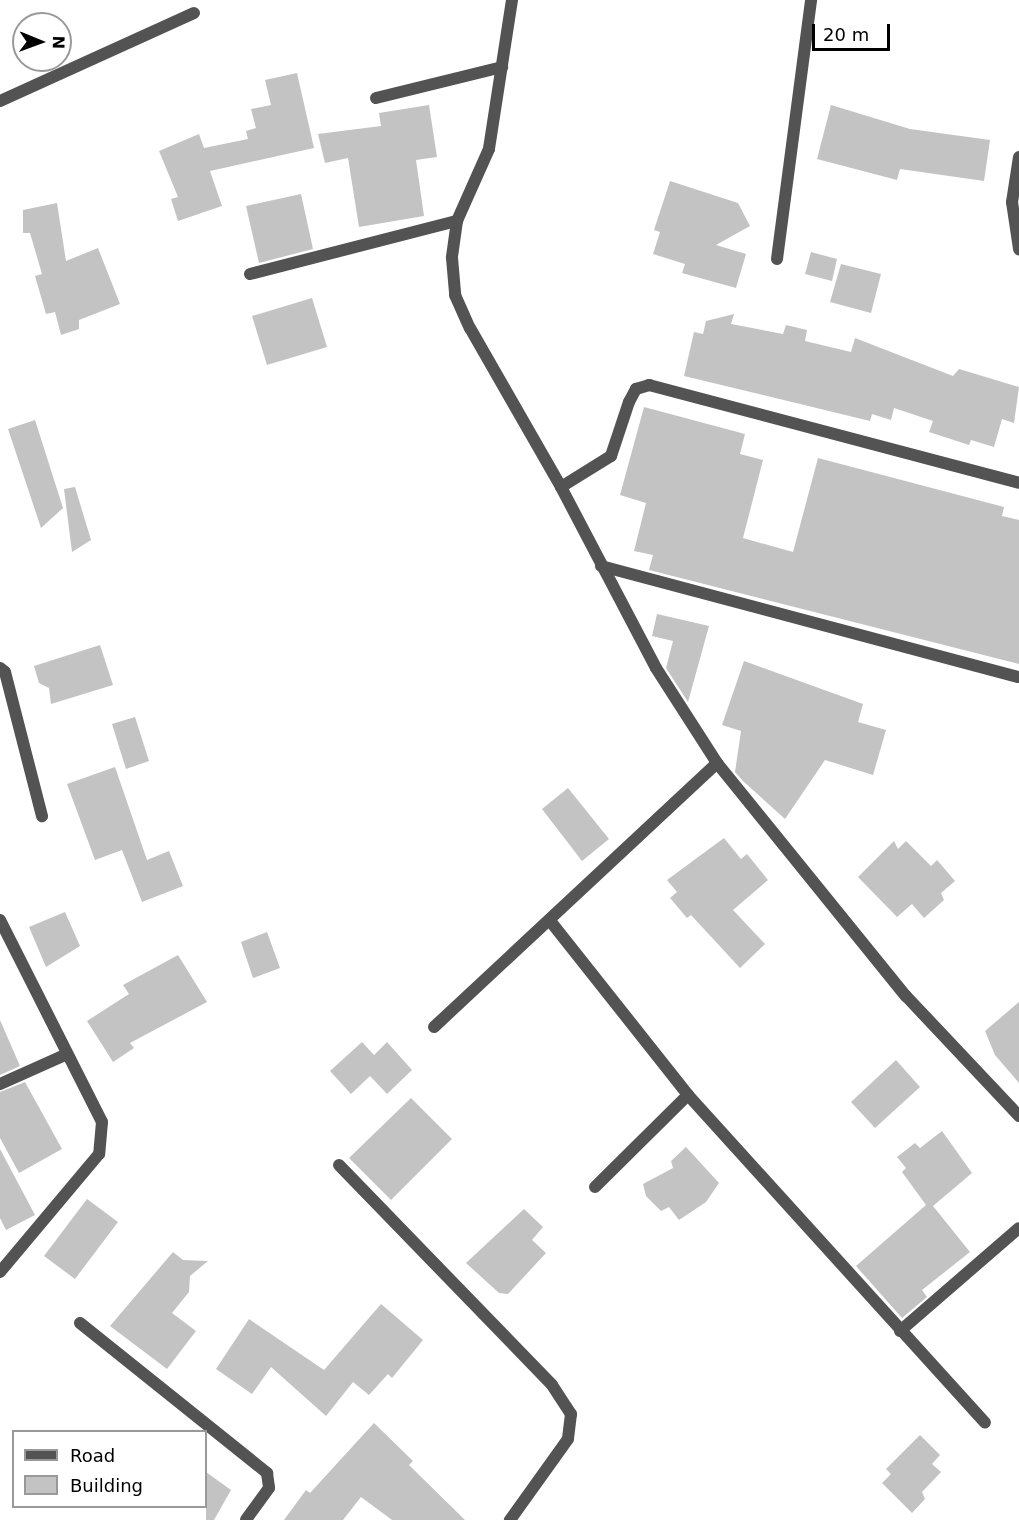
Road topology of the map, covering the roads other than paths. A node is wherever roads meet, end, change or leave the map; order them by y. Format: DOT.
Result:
graph roads {
  1 [pos="512,0"];
  2 [pos="811,0"];
  3 [pos="194,13"];
  4 [pos="502,67"];
  5 [pos="376,98"];
  6 [pos="0,101"];
  7 [pos="1019,157"];
  8 [pos="457,221"];
  9 [pos="1019,249"];
  10 [pos="777,259"];
  11 [pos="250,274"];
  12 [pos="1019,483"];
  13 [pos="561,487"];
  14 [pos="601,566"];
  15 [pos="0,668"];
  16 [pos="1019,677"];
  17 [pos="717,763"];
  18 [pos="42,816"];
  19 [pos="0,920"];
  20 [pos="551,922"];
  21 [pos="434,1027"];
  22 [pos="68,1054"];
  23 [pos="0,1084"];
  24 [pos="688,1095"];
  25 [pos="1019,1116"];
  26 [pos="339,1165"];
  27 [pos="595,1187"];
  28 [pos="1019,1228"];
  29 [pos="0,1272"];
  30 [pos="80,1323"];
  31 [pos="900,1331"];
  32 [pos="985,1422"];
  33 [pos="246,1520"];
  34 [pos="510,1520"];
  1 -- 4 [label="street"];
  2 -- 10 [label="street"];
  3 -- 6 [label="street"];
  4 -- 5 [label="street"];
  4 -- 8 [label="street"];
  7 -- 9 [label="street"];
  8 -- 11 [label="street"];
  8 -- 13 [label="street"];
  12 -- 13 [label="street"];
  13 -- 14 [label="street"];
  14 -- 16 [label="street"];
  14 -- 17 [label="street"];
  15 -- 18 [label="street"];
  17 -- 20 [label="street"];
  17 -- 25 [label="street"];
  19 -- 22 [label="street"];
  20 -- 21 [label="street"];
  20 -- 24 [label="street"];
  22 -- 23 [label="street"];
  22 -- 29 [label="street"];
  24 -- 27 [label="street"];
  24 -- 31 [label="street"];
  26 -- 34 [label="street"];
  28 -- 31 [label="street"];
  30 -- 33 [label="street"];
  31 -- 32 [label="street"];
}
